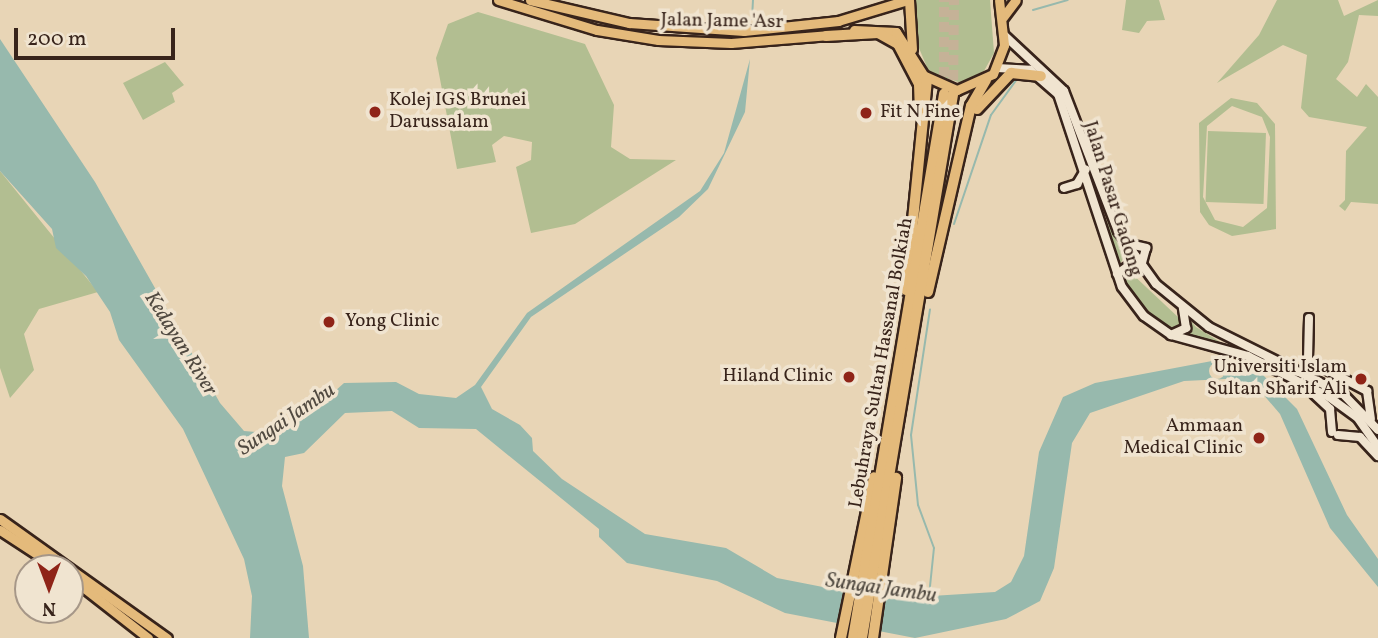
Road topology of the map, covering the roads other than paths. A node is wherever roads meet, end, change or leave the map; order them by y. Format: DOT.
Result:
graph roads {
  1 [pos="498,0"];
  2 [pos="530,0"];
  3 [pos="551,0"];
  4 [pos="908,0"];
  5 [pos="999,0"];
  6 [pos="1016,0"];
  7 [pos="1003,17"];
  8 [pos="601,18"];
  9 [pos="1004,35"];
  10 [pos="826,36"];
  11 [pos="998,68"];
  12 [pos="1041,76"];
  13 [pos="925,78"];
  14 [pos="986,80"];
  15 [pos="962,145"];
  16 [pos="920,153"];
  17 [pos="1086,169"];
  18 [pos="1064,188"];
  19 [pos="1124,242"];
  20 [pos="1141,267"];
  21 [pos="1117,274"];
  22 [pos="1183,308"];
  23 [pos="1309,317"];
  24 [pos="1171,335"];
  25 [pos="904,342"];
  26 [pos="910,362"];
  27 [pos="1294,379"];
  28 [pos="1367,407"];
  29 [pos="1378,430"];
  30 [pos="1378,446"];
  31 [pos="1378,456"];
  32 [pos="0,519"];
  33 [pos="0,530"];
  34 [pos="37,554"];
  35 [pos="868,578"];
  36 [pos="84,586"];
  37 [pos="127,615"];
  38 [pos="148,638"];
  39 [pos="167,638"];
  40 [pos="841,638"];
  41 [pos="853,638"];
  42 [pos="862,638"];
  43 [pos="873,638"];
  1 -- 10 [label="main road, Jalan Jame 'Asr"];
  2 -- 8 [label="main road, Jalan Jame 'Asr"];
  3 -- 8 [label="main road"];
  4 -- 8 [label="main road, Jalan Jame 'Asr"];
  4 -- 13 [label="main road"];
  5 -- 7 [label="main road"];
  6 -- 7 [label="main road"];
  7 -- 9 [label="main road"];
  9 -- 11 [label="main road"];
  9 -- 19 [label="street, Jalan Pasar Gadong"];
  10 -- 13 [label="main road, Jalan Jame 'Asr"];
  10 -- 16 [label="highway"];
  11 -- 12 [label="street"];
  11 -- 14 [label="main road"];
  12 -- 15 [label="highway"];
  12 -- 17 [label="street, Jalan Pasar Gadong"];
  13 -- 14 [label="main road"];
  13 -- 16 [label="highway"];
  14 -- 15 [label="highway"];
  15 -- 26 [label="highway"];
  16 -- 25 [label="highway"];
  17 -- 18 [label="street"];
  17 -- 21 [label="street, Jalan Pasar Gadong"];
  19 -- 20 [label="street, Jalan Pasar Gadong"];
  19 -- 20 [label="street"];
  20 -- 21 [label="street"];
  20 -- 22 [label="street, Jalan Pasar Gadong"];
  21 -- 24 [label="street, Jalan Pasar Gadong"];
  22 -- 24 [label="street"];
  22 -- 28 [label="street, Jalan Pasar Gadong"];
  23 -- 28 [label="street"];
  24 -- 27 [label="street, Jalan Pasar Gadong"];
  25 -- 26 [label="highway, Lebuhraya Sultan Hassanal Bolkiah"];
  25 -- 35 [label="highway, Lebuhraya Sultan Hassanal Bolkiah"];
  26 -- 35 [label="highway, Lebuhraya Sultan Hassanal Bolkiah"];
  27 -- 30 [label="street, Jalan Pasar Gadong"];
  27 -- 31 [label="street"];
  28 -- 29 [label="street"];
  32 -- 37 [label="main road"];
  33 -- 34 [label="main road"];
  35 -- 40 [label="highway"];
  35 -- 41 [label="highway, Lebuhraya Sultan Hassanal Bolkiah"];
  35 -- 42 [label="highway, Lebuhraya Sultan Hassanal Bolkiah"];
  35 -- 43 [label="highway"];
  36 -- 37 [label="main road"];
  37 -- 38 [label="main road"];
  37 -- 39 [label="main road"];
}
